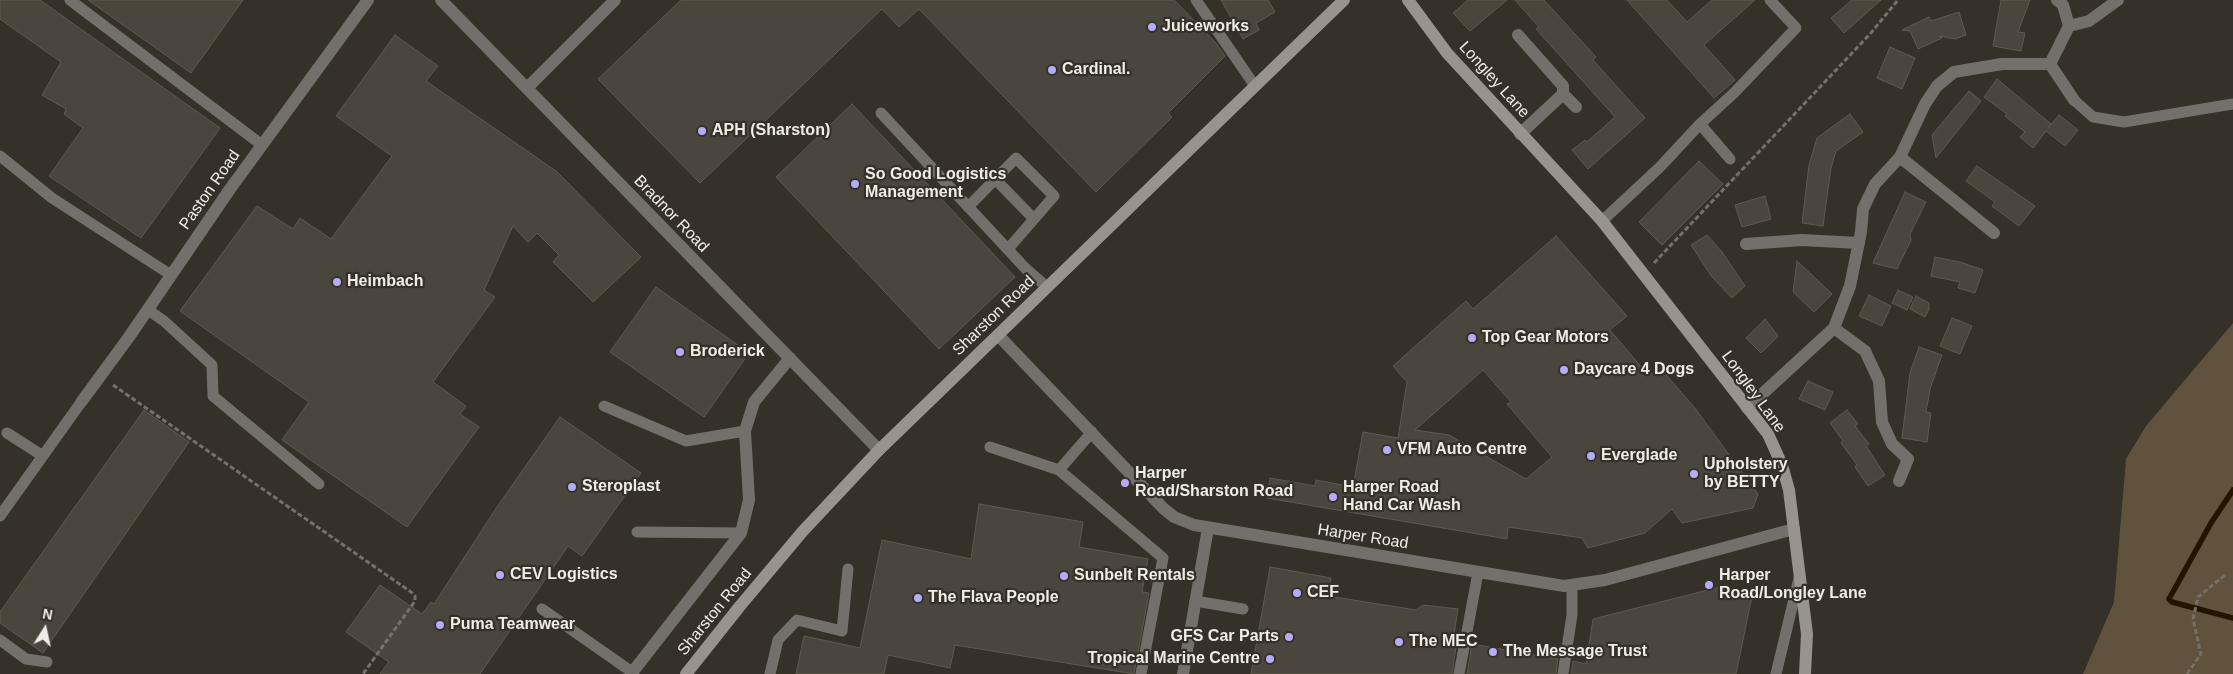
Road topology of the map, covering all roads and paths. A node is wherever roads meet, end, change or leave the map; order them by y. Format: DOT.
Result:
graph roads {
  1 [pos="70,0"];
  2 [pos="368,0"];
  3 [pos="441,0"];
  4 [pos="615,0"];
  5 [pos="1196,0"];
  6 [pos="1344,0"];
  7 [pos="1408,0"];
  8 [pos="1770,0"];
  9 [pos="1898,0"];
  10 [pos="2057,0"];
  11 [pos="2118,0"];
  12 [pos="2070,26"];
  13 [pos="1518,35"];
  14 [pos="2050,64"];
  15 [pos="1255,86"];
  16 [pos="526,88"];
  17 [pos="1563,94"];
  18 [pos="2074,100"];
  19 [pos="2233,104"];
  20 [pos="1576,107"];
  21 [pos="881,113"];
  22 [pos="1700,124"];
  23 [pos="1520,134"];
  24 [pos="262,145"];
  25 [pos="0,156"];
  26 [pos="1900,157"];
  27 [pos="1730,159"];
  28 [pos="995,179"];
  29 [pos="968,206"];
  30 [pos="1034,219"];
  31 [pos="1602,221"];
  32 [pos="1994,233"];
  33 [pos="1859,243"];
  34 [pos="1746,244"];
  35 [pos="1008,250"];
  36 [pos="1643,274"];
  37 [pos="171,275"];
  38 [pos="1047,287"];
  39 [pos="148,310"];
  40 [pos="1834,328"];
  41 [pos="998,335"];
  42 [pos="790,358"];
  43 [pos="100,376"];
  44 [pos="82,401"];
  45 [pos="604,406"];
  46 [pos="1747,408"];
  47 [pos="745,431"];
  48 [pos="1092,432"];
  49 [pos="8,433"];
  50 [pos="990,448"];
  51 [pos="879,450"];
  52 [pos="42,456"];
  53 [pos="1059,470"];
  54 [pos="1899,480"];
  55 [pos="319,484"];
  56 [pos="0,516"];
  57 [pos="1208,528"];
  58 [pos="1794,529"];
  59 [pos="637,532"];
  60 [pos="741,533"];
  61 [pos="848,570"];
  62 [pos="1478,573"];
  63 [pos="1800,575"];
  64 [pos="2225,575"];
  65 [pos="1572,585"];
  66 [pos="1195,602"];
  67 [pos="542,609"];
  68 [pos="1243,609"];
  69 [pos="0,640"];
  70 [pos="47,662"];
  71 [pos="632,673"];
  72 [pos="364,674"];
  73 [pos="686,674"];
  74 [pos="770,674"];
  75 [pos="1142,674"];
  76 [pos="1182,674"];
  77 [pos="1459,674"];
  78 [pos="1563,674"];
  79 [pos="1776,674"];
  80 [pos="1805,674"];
  81 [pos="2187,674"];
  1 -- 24 [label="lane"];
  2 -- 24 [label="street, Paston Road"];
  3 -- 16 [label="street, Bradnor Road"];
  4 -- 16 [label="street"];
  5 -- 15 [label="lane"];
  6 -- 15 [label="main road, Sharston Road"];
  7 -- 23 [label="main road, Longley Lane"];
  8 -- 22 [label="lane"];
  9 -- 36 [label="path"];
  10 -- 12 [label="street"];
  11 -- 12 [label="street"];
  12 -- 14 [label="street"];
  13 -- 17 [label="street"];
  14 -- 18 [label="street"];
  14 -- 26 [label="street"];
  15 -- 38 [label="main road, Sharston Road"];
  16 -- 42 [label="street, Bradnor Road"];
  17 -- 20 [label="street"];
  17 -- 23 [label="street"];
  18 -- 19 [label="lane"];
  21 -- 29 [label="lane"];
  22 -- 27 [label="lane"];
  22 -- 31 [label="lane"];
  23 -- 31 [label="main road, Longley Lane"];
  24 -- 37 [label="street, Paston Road"];
  25 -- 37 [label="lane"];
  26 -- 32 [label="street"];
  26 -- 33 [label="street"];
  28 -- 29 [label="lane"];
  28 -- 30 [label="lane"];
  28 -- 30 [label="lane"];
  29 -- 35 [label="lane"];
  30 -- 35 [label="lane"];
  31 -- 36 [label="main road, Longley Lane"];
  33 -- 34 [label="street"];
  33 -- 40 [label="street"];
  35 -- 38 [label="lane"];
  36 -- 46 [label="main road, Longley Lane"];
  37 -- 39 [label="street, Paston Road"];
  38 -- 41 [label="main road, Sharston Road"];
  39 -- 43 [label="street, Paston Road"];
  39 -- 55 [label="lane"];
  40 -- 46 [label="street"];
  40 -- 54 [label="street"];
  41 -- 48 [label="street, Harper Road"];
  41 -- 51 [label="main road, Sharston Road"];
  42 -- 47 [label="street"];
  42 -- 51 [label="street, Bradnor Road"];
  43 -- 44 [label="street, Paston Road"];
  43 -- 72 [label="path"];
  44 -- 52 [label="lane"];
  45 -- 47 [label="lane"];
  46 -- 58 [label="main road, Longley Lane"];
  47 -- 60 [label="street"];
  48 -- 53 [label="lane"];
  48 -- 57 [label="street, Harper Road"];
  49 -- 52 [label="lane"];
  50 -- 53 [label="lane"];
  51 -- 73 [label="main road, Sharston Road"];
  52 -- 56 [label="lane"];
  53 -- 75 [label="lane"];
  57 -- 62 [label="street, Harper Road"];
  57 -- 66 [label="street"];
  58 -- 63 [label="main road, Longley Lane"];
  58 -- 65 [label="street, Harper Road"];
  59 -- 60 [label="lane"];
  60 -- 71 [label="street"];
  61 -- 74 [label="lane"];
  62 -- 65 [label="street, Harper Road"];
  62 -- 77 [label="lane"];
  63 -- 79 [label="lane"];
  63 -- 80 [label="main road, Longley Lane"];
  64 -- 81 [label="path"];
  65 -- 78 [label="lane"];
  66 -- 68 [label="lane"];
  66 -- 76 [label="street"];
  67 -- 71 [label="lane"];
  69 -- 70 [label="lane"];
}
